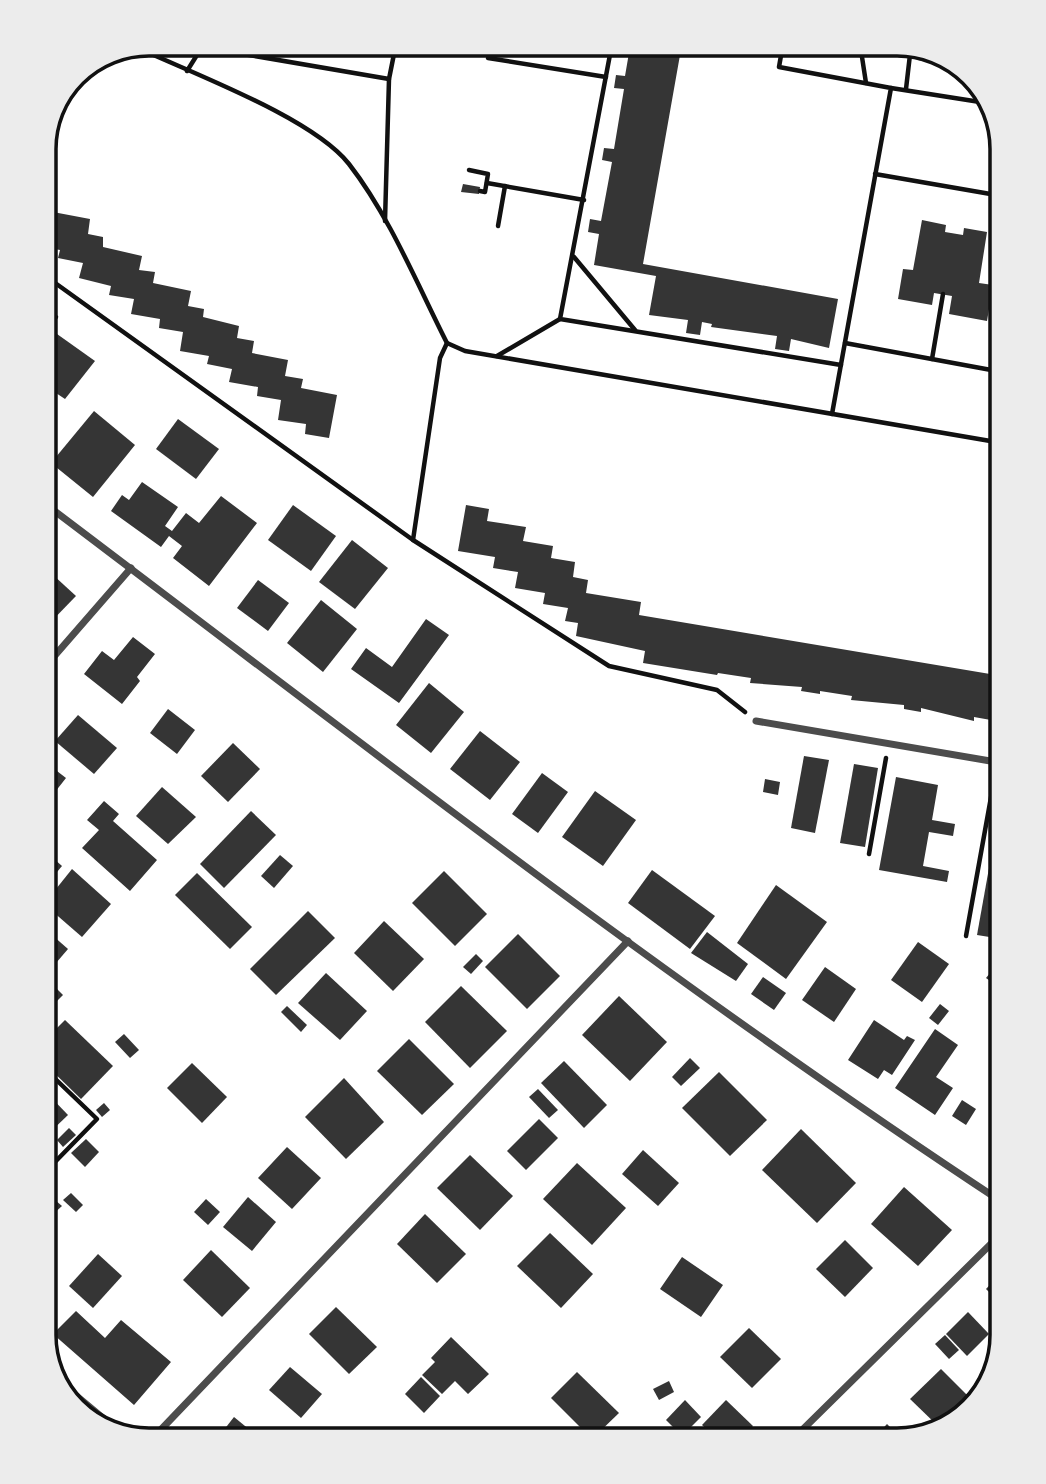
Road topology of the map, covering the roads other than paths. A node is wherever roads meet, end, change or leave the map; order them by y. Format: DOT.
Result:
graph roads {
  1 [pos="56,512"];
  2 [pos="131,568"];
  3 [pos="56,654"];
  4 [pos="756,721"];
  5 [pos="990,761"];
  6 [pos="628,941"];
  7 [pos="990,1194"];
  8 [pos="990,1245"];
  9 [pos="162,1428"];
  10 [pos="804,1428"];
  1 -- 2 [label="street"];
  2 -- 3 [label="street"];
  2 -- 6 [label="street"];
  4 -- 5 [label="street"];
  6 -- 7 [label="street"];
  6 -- 9 [label="street"];
  8 -- 10 [label="street"];
}
